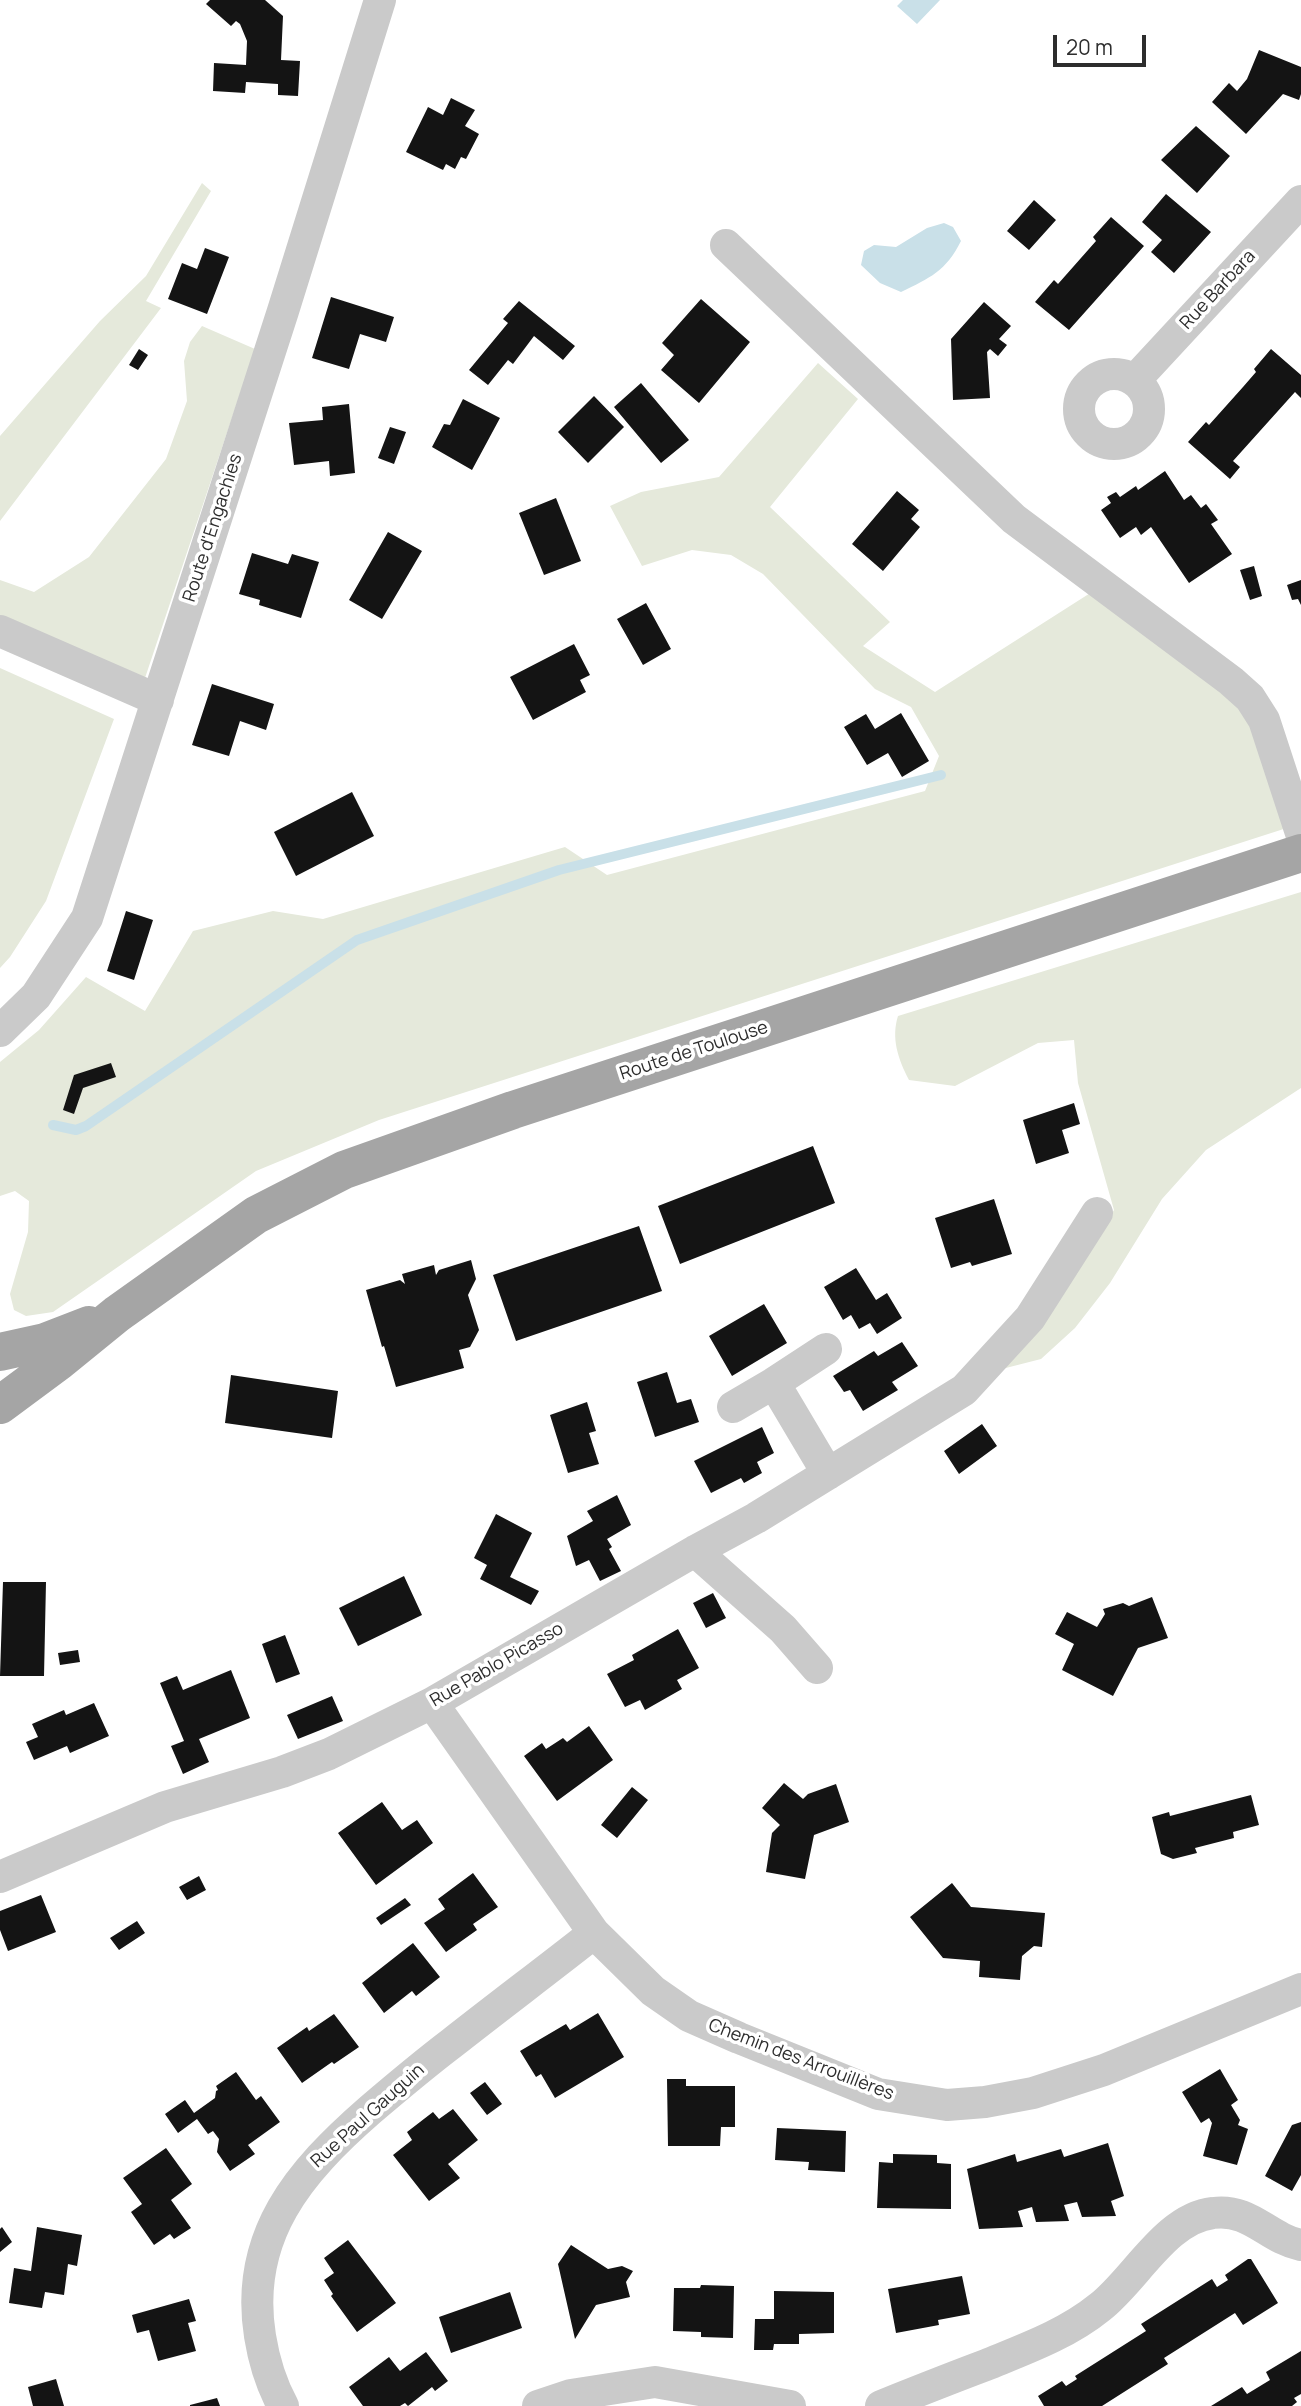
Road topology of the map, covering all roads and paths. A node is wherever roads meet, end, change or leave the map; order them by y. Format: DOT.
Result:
graph roads {
  1 [pos="380,0"];
  2 [pos="1301,201"];
  3 [pos="726,245"];
  4 [pos="1135,380"];
  5 [pos="0,631"];
  6 [pos="158,700"];
  7 [pos="1301,832"];
  8 [pos="1301,853"];
  9 [pos="0,1031"];
  10 [pos="1097,1213"];
  11 [pos="117,1314"];
  12 [pos="826,1349"];
  13 [pos="0,1352"];
  14 [pos="774,1383"];
  15 [pos="0,1405"];
  16 [pos="733,1407"];
  17 [pos="828,1474"];
  18 [pos="695,1551"];
  19 [pos="817,1668"];
  20 [pos="432,1703"];
  21 [pos="0,1877"];
  22 [pos="594,1933"];
  23 [pos="1301,1989"];
  24 [pos="1301,2245"];
  25 [pos="283,2406"];
  26 [pos="538,2406"];
  27 [pos="790,2406"];
  28 [pos="881,2406"];
  1 -- 6 [label="street, Route d'Engachies"];
  2 -- 4 [label="street, Rue Barbara"];
  3 -- 7 [label="street"];
  5 -- 6 [label="street"];
  6 -- 9 [label="street, Route d'Engachies"];
  8 -- 11 [label="main road, Route de Toulouse"];
  10 -- 17 [label="street, Rue Pablo Picasso"];
  11 -- 13 [label="main road, Route de Toulouse"];
  11 -- 15 [label="main road, Route de Toulouse"];
  12 -- 14 [label="street"];
  14 -- 16 [label="street"];
  14 -- 17 [label="street"];
  17 -- 18 [label="street, Rue Pablo Picasso"];
  18 -- 19 [label="street"];
  18 -- 20 [label="street, Rue Pablo Picasso"];
  20 -- 21 [label="street, Rue Pablo Picasso"];
  20 -- 22 [label="street, Chemin des Arrouillères"];
  22 -- 23 [label="street, Chemin des Arrouillères"];
  22 -- 25 [label="street, Rue Paul Gauguin"];
  24 -- 28 [label="street"];
  26 -- 27 [label="street"];
}
